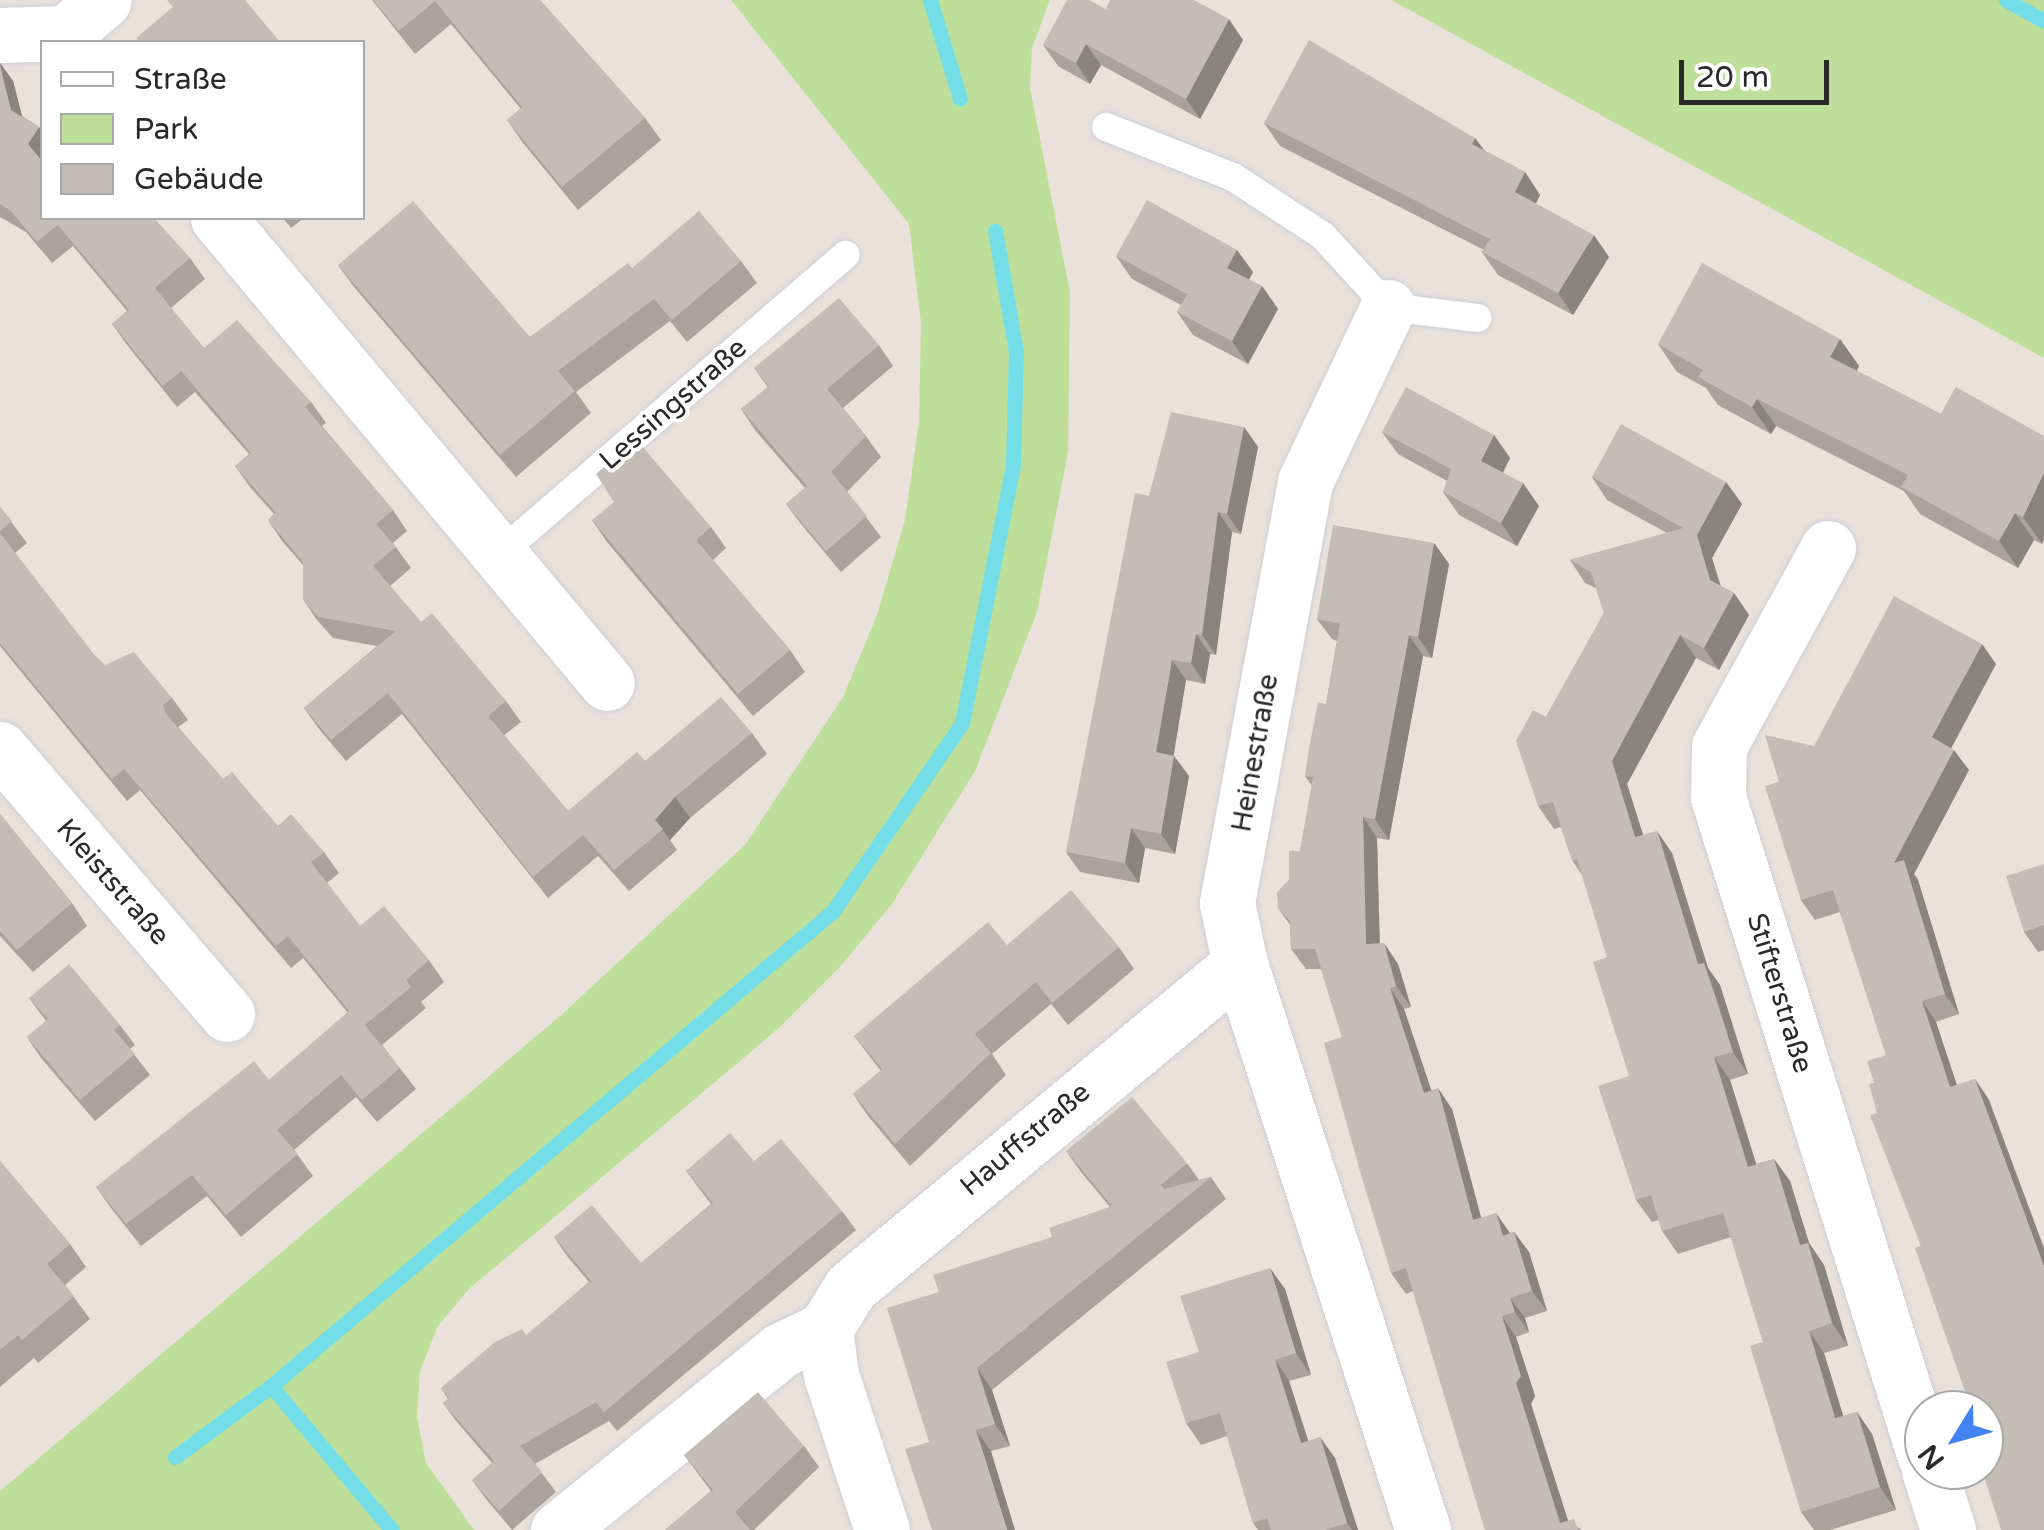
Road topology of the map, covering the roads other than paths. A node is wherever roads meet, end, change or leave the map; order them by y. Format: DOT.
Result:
graph roads {
  1 [pos="81,25"];
  2 [pos="0,34"];
  3 [pos="1106,127"];
  4 [pos="220,220"];
  5 [pos="846,255"];
  6 [pos="1388,307"];
  7 [pos="1477,318"];
  8 [pos="1828,548"];
  9 [pos="499,554"];
  10 [pos="608,684"];
  11 [pos="0,749"];
  12 [pos="1240,964"];
  13 [pos="227,1014"];
  14 [pos="825,1328"];
  15 [pos="1904,1390"];
  16 [pos="1935,1490"];
  17 [pos="558,1530"];
  18 [pos="882,1530"];
  19 [pos="1423,1530"];
  20 [pos="1948,1530"];
  1 -- 2 [label="street"];
  3 -- 6 [label="lane"];
  4 -- 9 [label="street"];
  5 -- 9 [label="lane, Lessingstraße"];
  6 -- 7 [label="lane"];
  6 -- 12 [label="street, Heinestraße"];
  8 -- 15 [label="street, Stifterstraße"];
  9 -- 10 [label="street"];
  11 -- 13 [label="street, Kleiststraße"];
  12 -- 14 [label="street, Hauffstraße"];
  12 -- 19 [label="street, Heinestraße"];
  14 -- 17 [label="street"];
  14 -- 18 [label="street"];
  16 -- 20 [label="street"];
}
